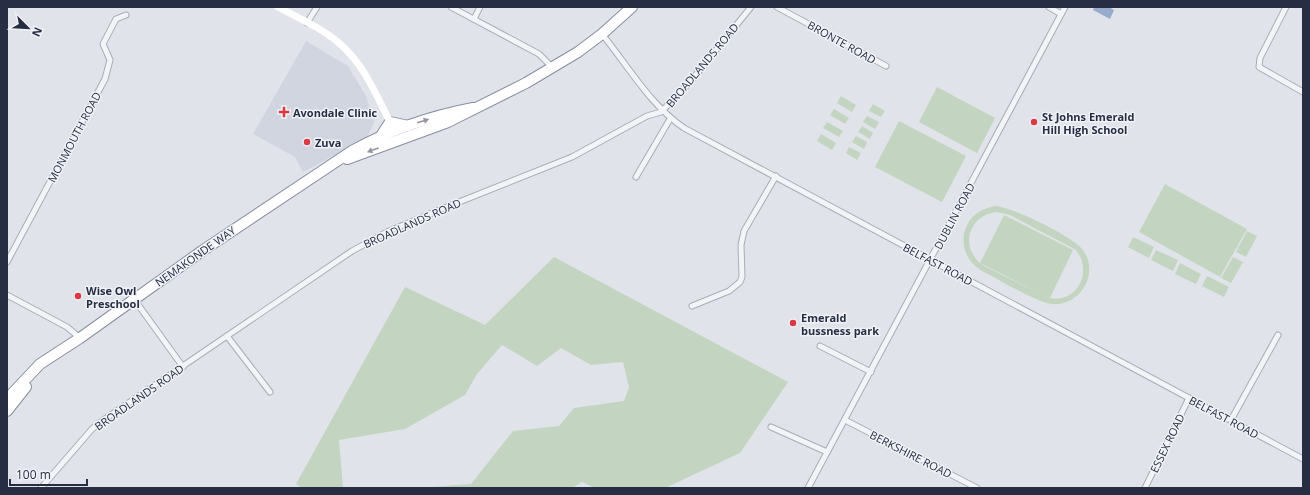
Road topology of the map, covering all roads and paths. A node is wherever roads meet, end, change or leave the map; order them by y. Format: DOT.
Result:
graph roads {
  1 [pos="278,7"];
  2 [pos="317,7"];
  3 [pos="451,7"];
  4 [pos="480,7"];
  5 [pos="632,7"];
  6 [pos="751,7"];
  7 [pos="777,7"];
  8 [pos="1049,7"];
  9 [pos="1065,7"];
  10 [pos="1286,7"];
  11 [pos="1061,14"];
  12 [pos="126,15"];
  13 [pos="474,19"];
  14 [pos="307,23"];
  15 [pos="602,34"];
  16 [pos="886,66"];
  17 [pos="553,68"];
  18 [pos="1303,92"];
  19 [pos="473,108"];
  20 [pos="663,110"];
  21 [pos="670,119"];
  22 [pos="394,131"];
  23 [pos="338,162"];
  24 [pos="636,176"];
  25 [pos="776,176"];
  26 [pos="930,259"];
  27 [pos="7,262"];
  28 [pos="7,295"];
  29 [pos="134,299"];
  30 [pos="692,306"];
  31 [pos="1278,335"];
  32 [pos="228,336"];
  33 [pos="80,338"];
  34 [pos="820,346"];
  35 [pos="56,354"];
  36 [pos="182,367"];
  37 [pos="872,372"];
  38 [pos="270,392"];
  39 [pos="1189,398"];
  40 [pos="7,399"];
  41 [pos="7,411"];
  42 [pos="845,420"];
  43 [pos="1231,420"];
  44 [pos="772,427"];
  45 [pos="828,452"];
  46 [pos="1303,458"];
  47 [pos="968,486"];
  48 [pos="41,488"];
  49 [pos="808,488"];
  50 [pos="977,488"];
  51 [pos="1144,488"];
  1 -- 14 [label="main road"];
  2 -- 14 [label="street"];
  3 -- 13 [label="street"];
  4 -- 13 [label="street"];
  5 -- 15 [label="highway, NEMAKONDE WAY"];
  6 -- 20 [label="street, BROADLANDS ROAD"];
  7 -- 16 [label="street, BRONTE ROAD"];
  8 -- 11 [label="street"];
  9 -- 11 [label="street, DUBLIN ROAD"];
  10 -- 18 [label="street"];
  11 -- 26 [label="street, DUBLIN ROAD"];
  12 -- 27 [label="street, MONMOUTH ROAD"];
  13 -- 17 [label="street"];
  14 -- 22 [label="main road"];
  15 -- 17 [label="highway, NEMAKONDE WAY"];
  15 -- 20 [label="street, BELFAST ROAD"];
  17 -- 19 [label="highway, NEMAKONDE WAY"];
  22 -- 19 [label="highway, NEMAKONDE WAY, one-way"];
  19 -- 22 [label="highway, NEMAKONDE WAY"];
  20 -- 21 [label="street, BELFAST ROAD"];
  20 -- 32 [label="street, BROADLANDS ROAD"];
  21 -- 24 [label="street"];
  21 -- 25 [label="street, BELFAST ROAD"];
  22 -- 23 [label="highway, NEMAKONDE WAY, one-way"];
  22 -- 23 [label="highway, NEMAKONDE WAY"];
  23 -- 29 [label="highway, NEMAKONDE WAY"];
  25 -- 26 [label="street, BELFAST ROAD"];
  25 -- 30 [label="street"];
  26 -- 37 [label="street, DUBLIN ROAD"];
  26 -- 39 [label="street, BELFAST ROAD"];
  28 -- 33 [label="street"];
  29 -- 33 [label="highway, NEMAKONDE WAY"];
  29 -- 36 [label="street"];
  31 -- 43 [label="street"];
  32 -- 36 [label="street, BROADLANDS ROAD"];
  32 -- 38 [label="street"];
  33 -- 35 [label="highway, NEMAKONDE WAY"];
  34 -- 37 [label="street"];
  35 -- 40 [label="highway, NEMAKONDE WAY"];
  35 -- 41 [label="highway, NEMAKONDE WAY"];
  36 -- 48 [label="street, BROADLANDS ROAD"];
  37 -- 42 [label="street, DUBLIN ROAD"];
  39 -- 43 [label="street, BELFAST ROAD"];
  39 -- 51 [label="street, ESSEX ROAD"];
  42 -- 45 [label="street, DUBLIN ROAD"];
  42 -- 47 [label="street, BERKSHIRE ROAD"];
  43 -- 46 [label="street, BELFAST ROAD"];
  44 -- 45 [label="street"];
  45 -- 49 [label="street, DUBLIN ROAD"];
  47 -- 50 [label="street, BERKSHIRE ROAD"];
}
